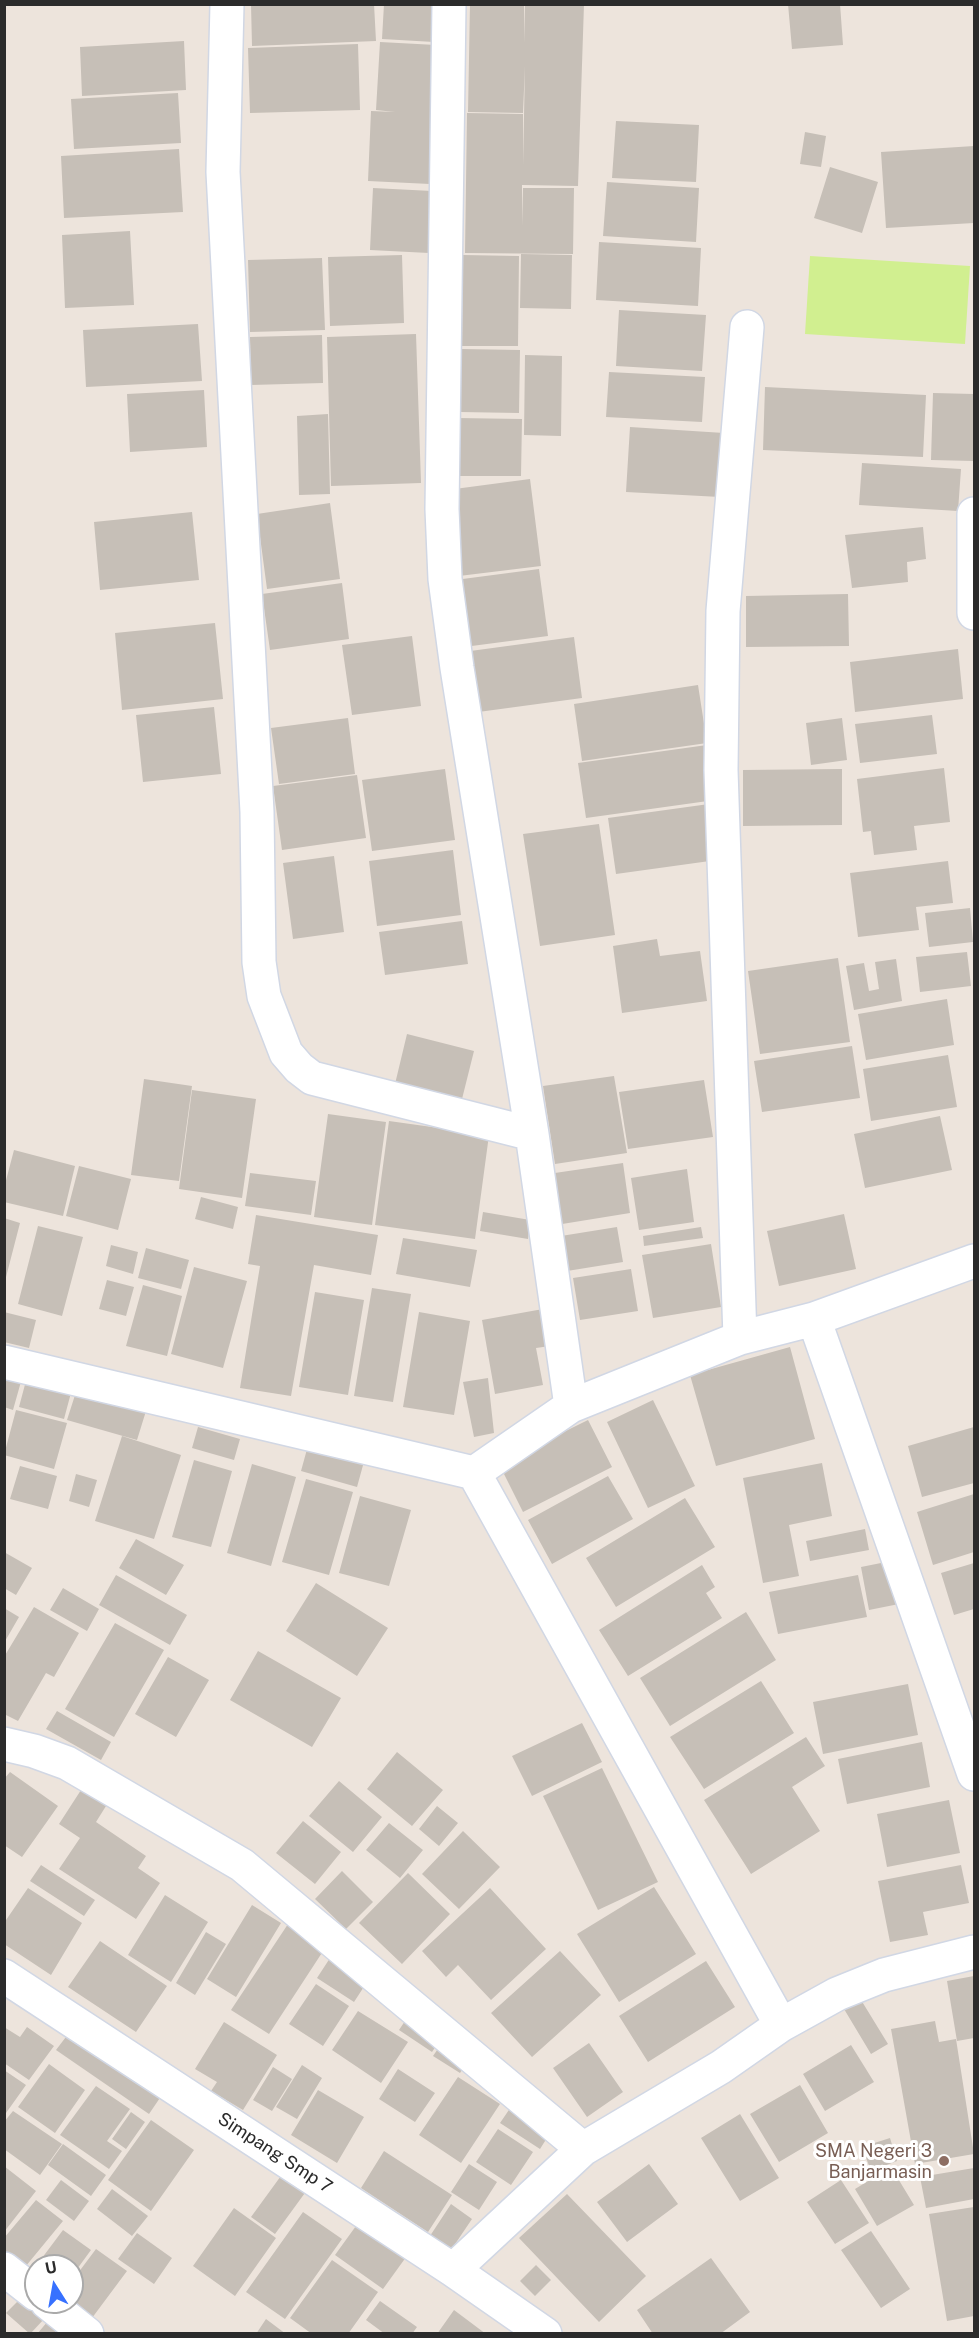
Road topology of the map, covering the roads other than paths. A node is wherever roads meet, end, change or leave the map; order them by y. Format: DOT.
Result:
graph roads {
  1 [pos="227,4"];
  2 [pos="449,4"];
  3 [pos="747,327"];
  4 [pos="974,514"];
  5 [pos="975,613"];
  6 [pos="532,1134"];
  7 [pos="975,1261"];
  8 [pos="814,1318"];
  9 [pos="740,1338"];
  10 [pos="4,1362"];
  11 [pos="571,1406"];
  12 [pos="474,1473"];
  13 [pos="4,1744"];
  14 [pos="975,1774"];
  15 [pos="975,1952"];
  16 [pos="4,1976"];
  17 [pos="781,2025"];
  18 [pos="584,2149"];
  19 [pos="4,2269"];
  20 [pos="453,2270"];
  21 [pos="24,2285"];
  22 [pos="61,2314"];
  23 [pos="87,2334"];
  24 [pos="545,2334"];
  1 -- 6 [label="street"];
  2 -- 6 [label="street"];
  3 -- 9 [label="street"];
  4 -- 5 [label="street"];
  6 -- 11 [label="street"];
  7 -- 8 [label="street"];
  8 -- 9 [label="street"];
  8 -- 14 [label="street"];
  9 -- 11 [label="street"];
  10 -- 12 [label="street"];
  11 -- 12 [label="street"];
  12 -- 17 [label="street"];
  13 -- 18 [label="street"];
  15 -- 17 [label="street"];
  16 -- 20 [label="street, Simpang Smp 7"];
  17 -- 18 [label="street"];
  18 -- 20 [label="street"];
  19 -- 21 [label="street"];
  20 -- 24 [label="street, Simpang Smp 7"];
  22 -- 23 [label="street"];
}
